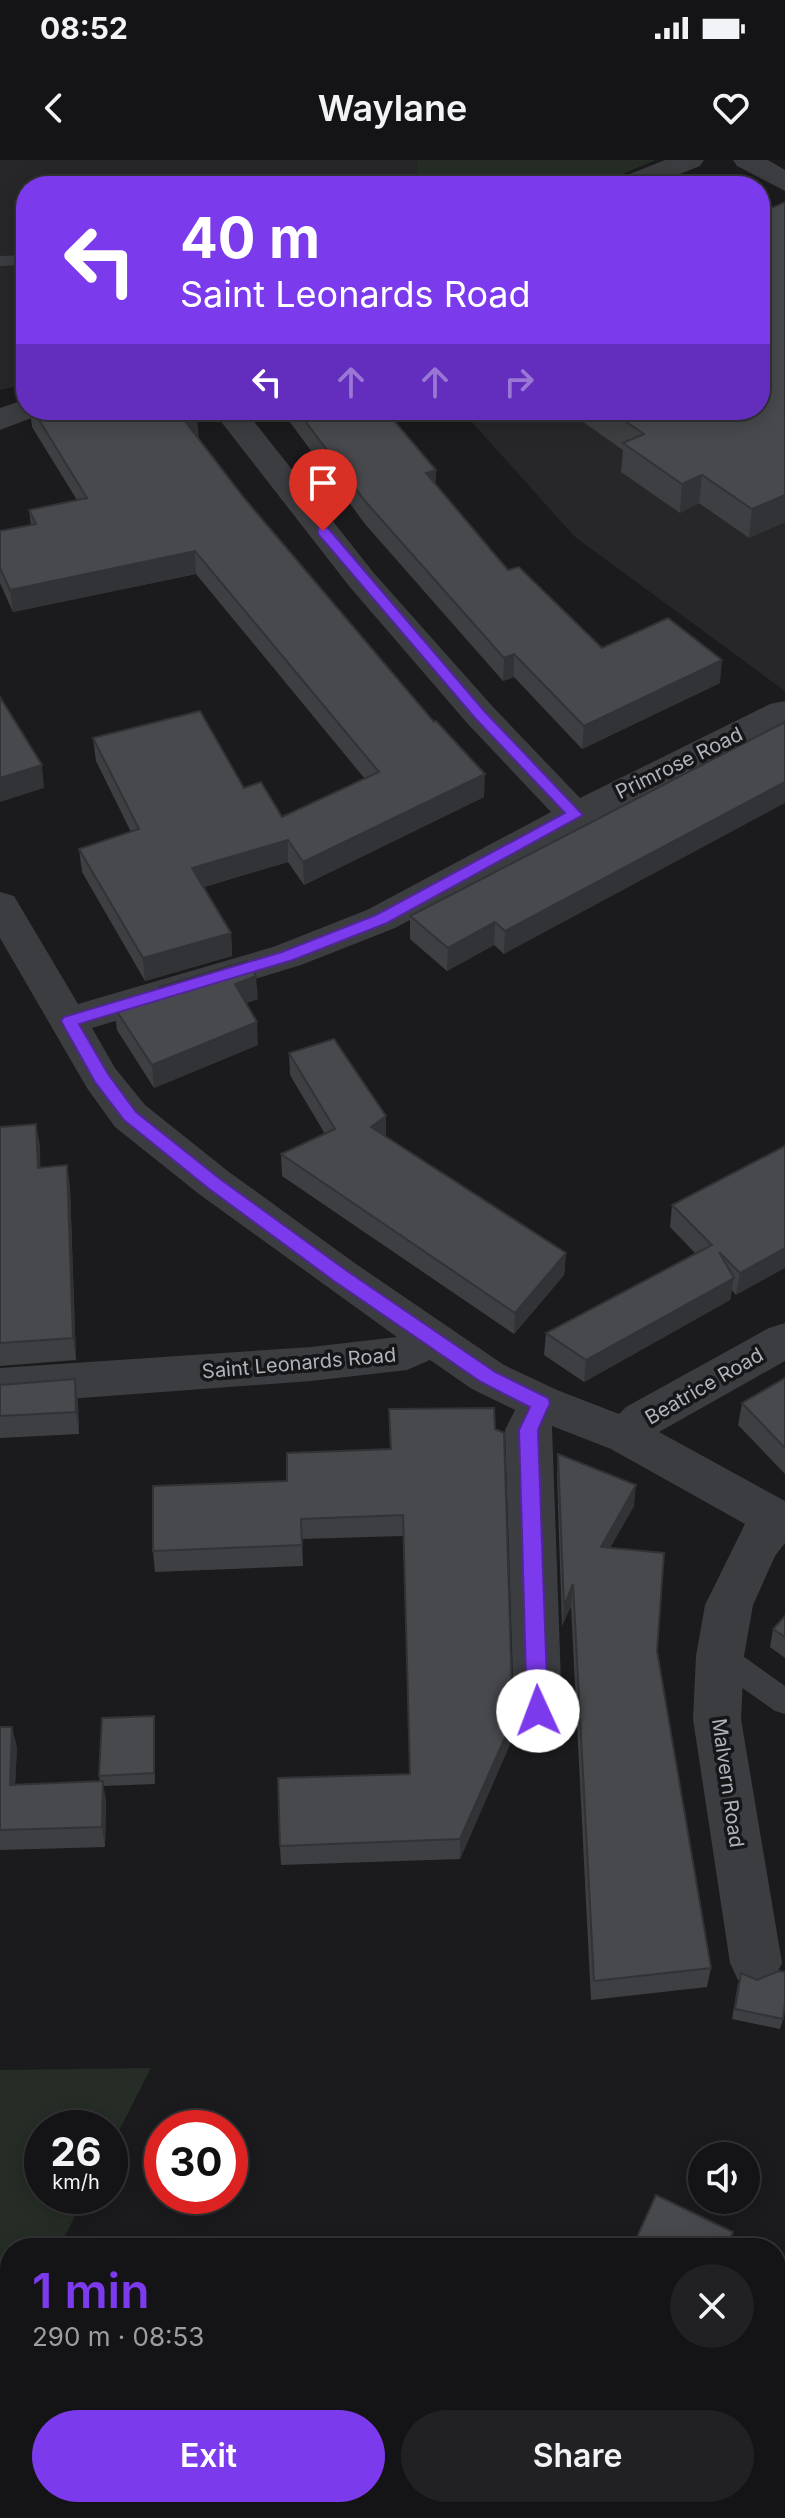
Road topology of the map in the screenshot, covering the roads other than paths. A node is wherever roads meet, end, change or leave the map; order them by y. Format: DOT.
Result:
graph roads {
  1 [pos="690,160"];
  2 [pos="747,160"];
  3 [pos="650,176"];
  4 [pos="785,182"];
  5 [pos="236,420"];
  6 [pos="783,712"];
  7 [pos="575,815"];
  8 [pos="0,905"];
  9 [pos="69,1021"];
  10 [pos="428,1337"];
  11 [pos="785,1340"];
  12 [pos="0,1386"];
  13 [pos="541,1403"];
  14 [pos="627,1436"];
  15 [pos="781,1521"];
  16 [pos="720,1656"];
  17 [pos="785,1702"];
  18 [pos="538,1711"];
  19 [pos="756,1963"];
  1 -- 3 [label="street"];
  2 -- 4 [label="street"];
  5 -- 7 [label="street"];
  6 -- 7 [label="street, Primrose Road"];
  7 -- 9 [label="street, Primrose Road"];
  8 -- 9 [label="street"];
  9 -- 10 [label="street"];
  10 -- 12 [label="street, Saint Leonards Road"];
  10 -- 13 [label="street"];
  11 -- 14 [label="street, Beatrice Road"];
  13 -- 14 [label="street"];
  13 -- 18 [label="street"];
  14 -- 15 [label="street"];
  15 -- 16 [label="street, Malvern Road"];
  16 -- 17 [label="lane"];
  16 -- 19 [label="street, Malvern Road"];
}
